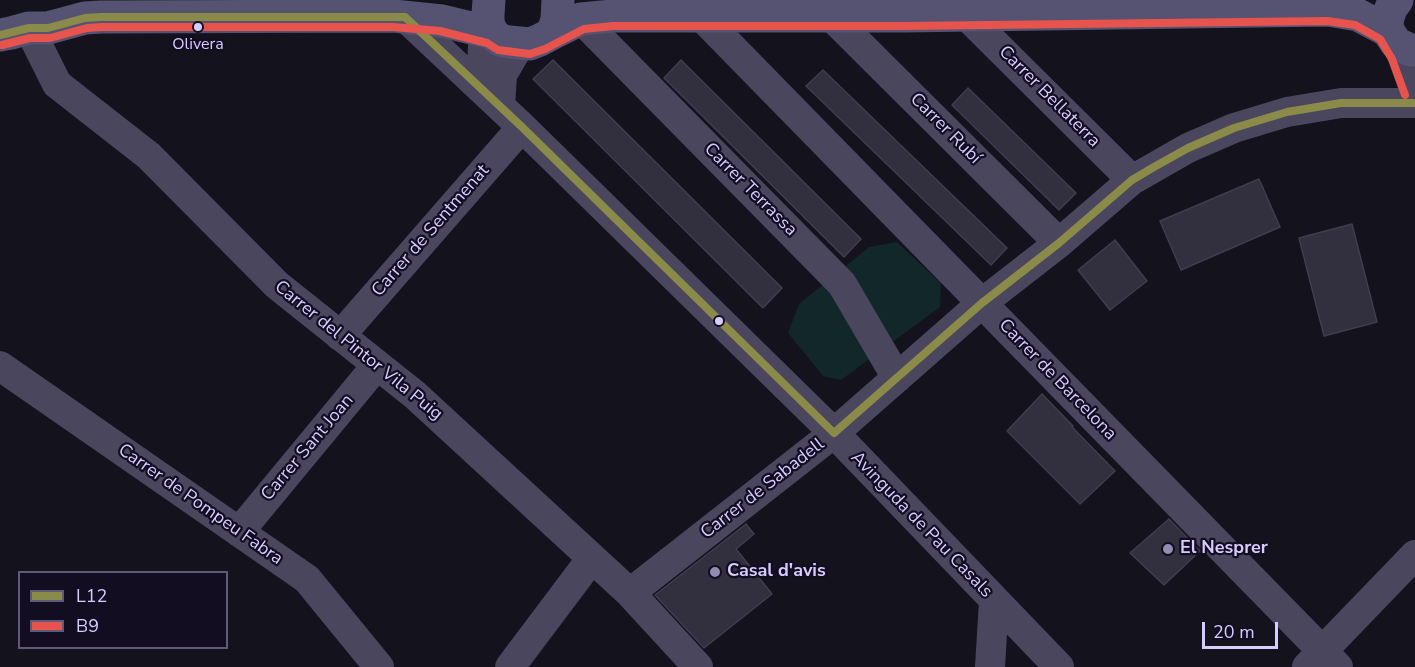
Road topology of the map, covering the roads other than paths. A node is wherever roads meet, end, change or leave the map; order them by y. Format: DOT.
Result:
graph roads {
  1 [pos="489,0"];
  2 [pos="966,15"];
  3 [pos="701,16"];
  4 [pos="831,16"];
  5 [pos="405,17"];
  6 [pos="564,17"];
  7 [pos="21,21"];
  8 [pos="1399,31"];
  9 [pos="506,38"];
  10 [pos="1415,91"];
  11 [pos="1415,103"];
  12 [pos="500,106"];
  13 [pos="522,127"];
  14 [pos="1132,180"];
  15 [pos="1059,243"];
  16 [pos="982,303"];
  17 [pos="340,336"];
  18 [pos="377,365"];
  19 [pos="0,366"];
  20 [pos="897,378"];
  21 [pos="834,433"];
  22 [pos="239,532"];
  23 [pos="1415,555"];
  24 [pos="592,558"];
  25 [pos="630,593"];
  26 [pos="994,601"];
  27 [pos="1322,662"];
  28 [pos="379,667"];
  29 [pos="510,667"];
  30 [pos="698,667"];
  31 [pos="990,667"];
  32 [pos="1059,667"];
  1 -- 9 [label="street"];
  2 -- 4 [label="street"];
  2 -- 8 [label="street"];
  2 -- 14 [label="street, Carrer Bellaterra"];
  3 -- 4 [label="street"];
  3 -- 6 [label="street"];
  3 -- 16 [label="street, Carrer de Barcelona"];
  4 -- 15 [label="street, Carrer Rubí"];
  5 -- 7 [label="street"];
  5 -- 9 [label="street"];
  5 -- 12 [label="street, Avinguda de Pau Casals"];
  6 -- 9 [label="street"];
  6 -- 20 [label="street, Carrer Terrassa"];
  7 -- 17 [label="street, Carrer del Pintor Vila Puig"];
  8 -- 10 [label="street"];
  9 -- 12 [label="street"];
  11 -- 14 [label="street, Carrer de Sabadell"];
  12 -- 13 [label="street, Avinguda de Pau Casals"];
  13 -- 17 [label="street, Carrer de Sentmenat"];
  13 -- 21 [label="street, Avinguda de Pau Casals"];
  14 -- 15 [label="street, Carrer de Sabadell"];
  15 -- 16 [label="street, Carrer de Sabadell"];
  16 -- 20 [label="street, Carrer de Sabadell"];
  16 -- 27 [label="street, Carrer de Barcelona"];
  17 -- 18 [label="street, Carrer del Pintor Vila Puig"];
  18 -- 22 [label="street, Carrer Sant Joan"];
  18 -- 24 [label="street, Carrer del Pintor Vila Puig"];
  19 -- 22 [label="street, Carrer de Pompeu Fabra"];
  20 -- 21 [label="street, Carrer de Sabadell"];
  21 -- 25 [label="street, Carrer de Sabadell"];
  21 -- 26 [label="street, Avinguda de Pau Casals"];
  22 -- 28 [label="street, Carrer de Pompeu Fabra"];
  23 -- 27 [label="street"];
  24 -- 25 [label="street, Carrer del Pintor Vila Puig"];
  24 -- 29 [label="street"];
  25 -- 30 [label="street, Carrer del Pintor Vila Puig"];
  26 -- 31 [label="street"];
  26 -- 32 [label="street, Avinguda de Pau Casals"];
}
